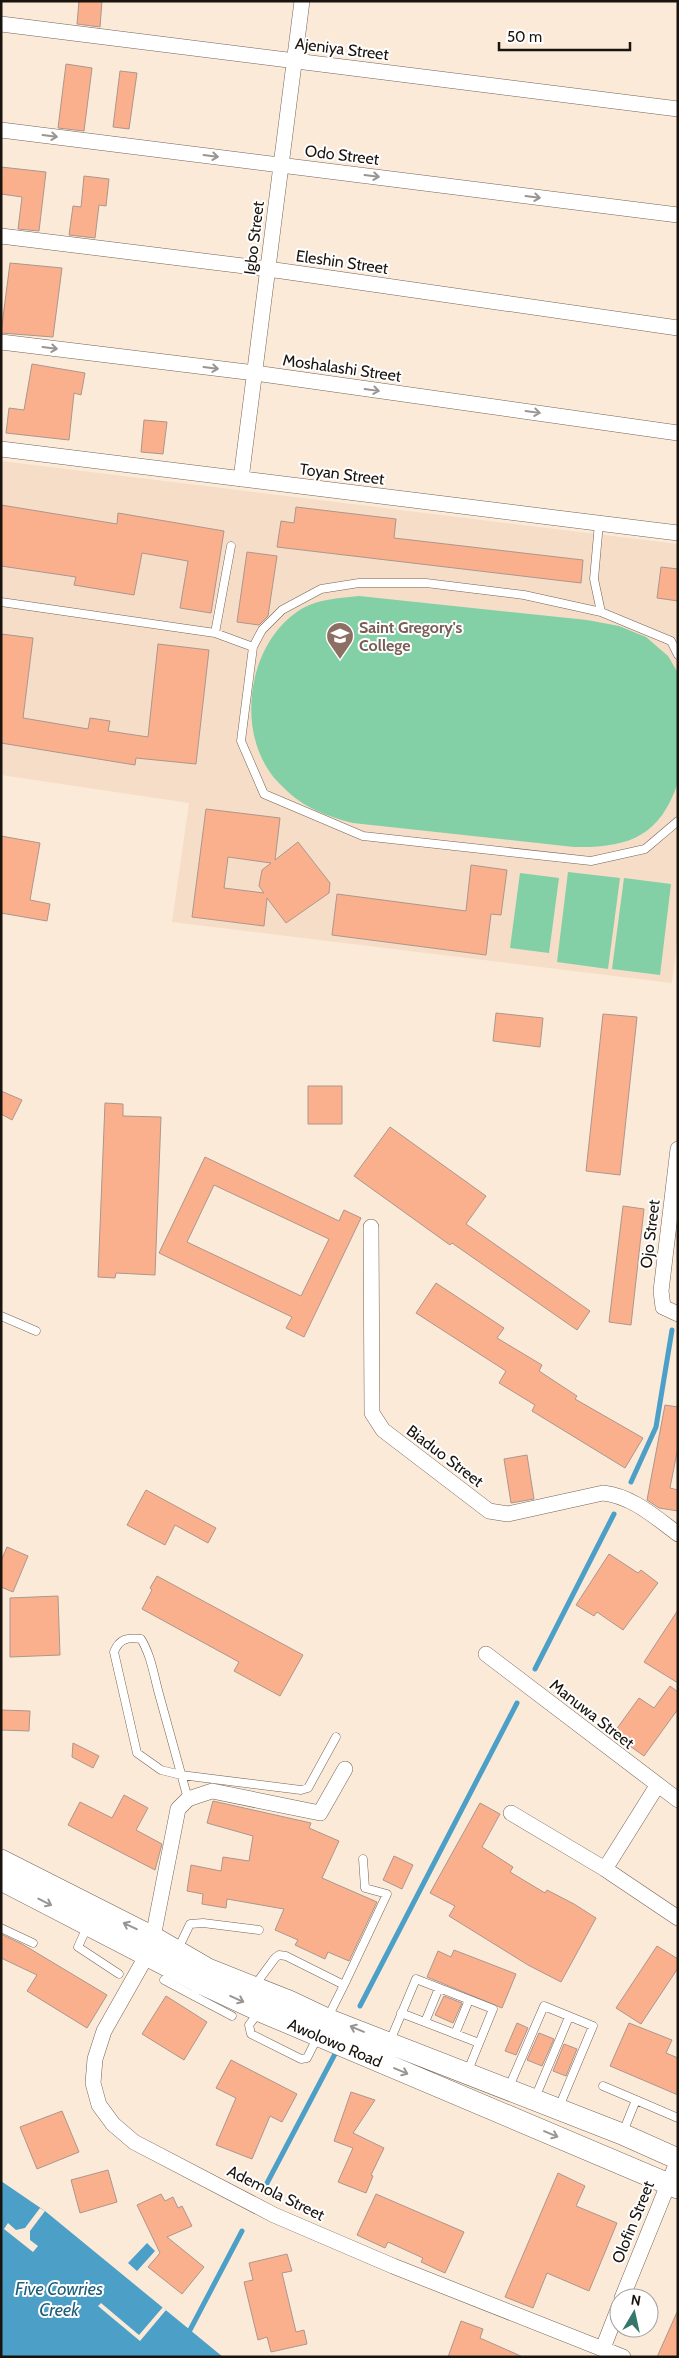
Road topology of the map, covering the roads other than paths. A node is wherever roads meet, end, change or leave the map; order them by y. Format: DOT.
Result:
graph roads {
  1 [pos="302,1"];
  2 [pos="1,24"];
  3 [pos="295,61"];
  4 [pos="678,109"];
  5 [pos="1,130"];
  6 [pos="281,165"];
  7 [pos="678,215"];
  8 [pos="1,236"];
  9 [pos="268,269"];
  10 [pos="678,328"];
  11 [pos="1,342"];
  12 [pos="255,373"];
  13 [pos="678,433"];
  14 [pos="1,449"];
  15 [pos="241,479"];
  16 [pos="599,523"];
  17 [pos="678,533"];
  18 [pos="231,546"];
  19 [pos="1,602"];
  20 [pos="601,612"];
  21 [pos="215,634"];
  22 [pos="253,648"];
  23 [pos="678,655"];
  24 [pos="678,822"];
  25 [pos="678,1149"];
  26 [pos="371,1227"];
  27 [pos="678,1314"];
  28 [pos="1,1316"];
  29 [pos="36,1331"];
  30 [pos="678,1534"];
  31 [pos="486,1654"];
  32 [pos="336,1737"];
  33 [pos="345,1769"];
  34 [pos="181,1775"];
  35 [pos="657,1786"];
  36 [pos="188,1799"];
  37 [pos="678,1800"];
  38 [pos="511,1813"];
  39 [pos="363,1859"];
  40 [pos="605,1869"];
  41 [pos="8,1877"];
  42 [pos="92,1918"];
  43 [pos="678,1918"];
  44 [pos="1,1928"];
  45 [pos="259,1930"];
  46 [pos="33,1944"];
  47 [pos="150,1946"];
  48 [pos="177,1951"];
  49 [pos="119,1974"];
  50 [pos="164,1980"];
  51 [pos="201,1983"];
  52 [pos="344,1984"];
  53 [pos="439,1988"];
  54 [pos="261,1997"];
  55 [pos="469,2000"];
  56 [pos="402,2013"];
  57 [pos="232,2016"];
  58 [pos="570,2017"];
  59 [pos="425,2022"];
  60 [pos="323,2027"];
  61 [pos="455,2034"];
  62 [pos="389,2043"];
  63 [pos="479,2043"];
  64 [pos="467,2073"];
  65 [pos="603,2086"];
  66 [pos="509,2089"];
  67 [pos="534,2099"];
  68 [pos="636,2100"];
  69 [pos="558,2109"];
  70 [pos="678,2118"];
  71 [pos="622,2134"];
  72 [pos="678,2159"];
  73 [pos="673,2186"];
  74 [pos="627,2288"];
  75 [pos="609,2333"];
  76 [pos="603,2348"];
  77 [pos="623,2357"];
  1 -- 3 [label="street, Igbo Street"];
  2 -- 3 [label="street, Ajeniya Street"];
  3 -- 4 [label="street, Ajeniya Street"];
  3 -- 6 [label="street, Igbo Street"];
  5 -- 6 [label="street, Odo Street, one-way"];
  6 -- 7 [label="street, Odo Street, one-way"];
  6 -- 9 [label="street, Igbo Street"];
  8 -- 9 [label="street, Eleshin Street"];
  9 -- 10 [label="street, Eleshin Street"];
  9 -- 12 [label="street, Igbo Street"];
  11 -- 12 [label="street, Moshalashi Street, one-way"];
  12 -- 13 [label="street, Moshalashi Street, one-way"];
  12 -- 15 [label="street, Igbo Street"];
  14 -- 15 [label="street, Toyan Street"];
  15 -- 16 [label="street, Toyan Street"];
  16 -- 17 [label="street, Toyan Street"];
  16 -- 20 [label="lane"];
  18 -- 21 [label="lane"];
  19 -- 21 [label="lane"];
  20 -- 22 [label="lane"];
  20 -- 23 [label="lane"];
  21 -- 22 [label="lane"];
  22 -- 24 [label="lane"];
  25 -- 27 [label="street, Ojo Street"];
  26 -- 30 [label="street, Biaduo Street"];
  28 -- 29 [label="lane"];
  31 -- 35 [label="street, Manuwa Street"];
  32 -- 34 [label="lane"];
  33 -- 36 [label="street"];
  34 -- 34 [label="lane"];
  34 -- 36 [label="lane"];
  35 -- 37 [label="street, Manuwa Street"];
  35 -- 40 [label="street"];
  36 -- 47 [label="street, Ademola Street"];
  38 -- 40 [label="street"];
  39 -- 52 [label="lane"];
  40 -- 43 [label="street"];
  41 -- 42 [label="main road, Awolowo Road"];
  42 -- 47 [label="main road, Awolowo Road"];
  42 -- 49 [label="lane"];
  44 -- 46 [label="lane"];
  45 -- 48 [label="lane"];
  47 -- 48 [label="main road, Awolowo Road"];
  47 -- 51 [label="main road, Awolowo Road"];
  47 -- 76 [label="street, Ademola Street"];
  48 -- 51 [label="main road, Awolowo Road"];
  50 -- 51 [label="lane"];
  51 -- 54 [label="main road, Awolowo Road"];
  51 -- 57 [label="lane"];
  52 -- 54 [label="lane"];
  52 -- 60 [label="lane"];
  53 -- 55 [label="lane"];
  53 -- 56 [label="lane"];
  53 -- 59 [label="lane"];
  54 -- 60 [label="main road, Awolowo Road"];
  55 -- 61 [label="lane"];
  55 -- 63 [label="lane"];
  56 -- 59 [label="lane"];
  56 -- 62 [label="lane"];
  58 -- 66 [label="lane"];
  58 -- 67 [label="lane"];
  58 -- 69 [label="lane"];
  59 -- 61 [label="lane"];
  62 -- 60 [label="main road, Awolowo Road, one-way"];
  60 -- 73 [label="main road, Awolowo Road, one-way"];
  61 -- 63 [label="lane"];
  62 -- 64 [label="main road, Awolowo Road"];
  63 -- 64 [label="lane"];
  64 -- 66 [label="main road, Awolowo Road"];
  65 -- 68 [label="lane"];
  66 -- 67 [label="main road, Awolowo Road"];
  67 -- 69 [label="main road, Awolowo Road"];
  68 -- 70 [label="lane"];
  68 -- 71 [label="lane"];
  69 -- 71 [label="main road, Awolowo Road"];
  71 -- 72 [label="main road, Awolowo Road"];
  72 -- 73 [label="street, Olofin Street"];
  73 -- 74 [label="street, Olofin Street"];
  75 -- 76 [label="street"];
  76 -- 77 [label="street, Ademola Street"];
}
